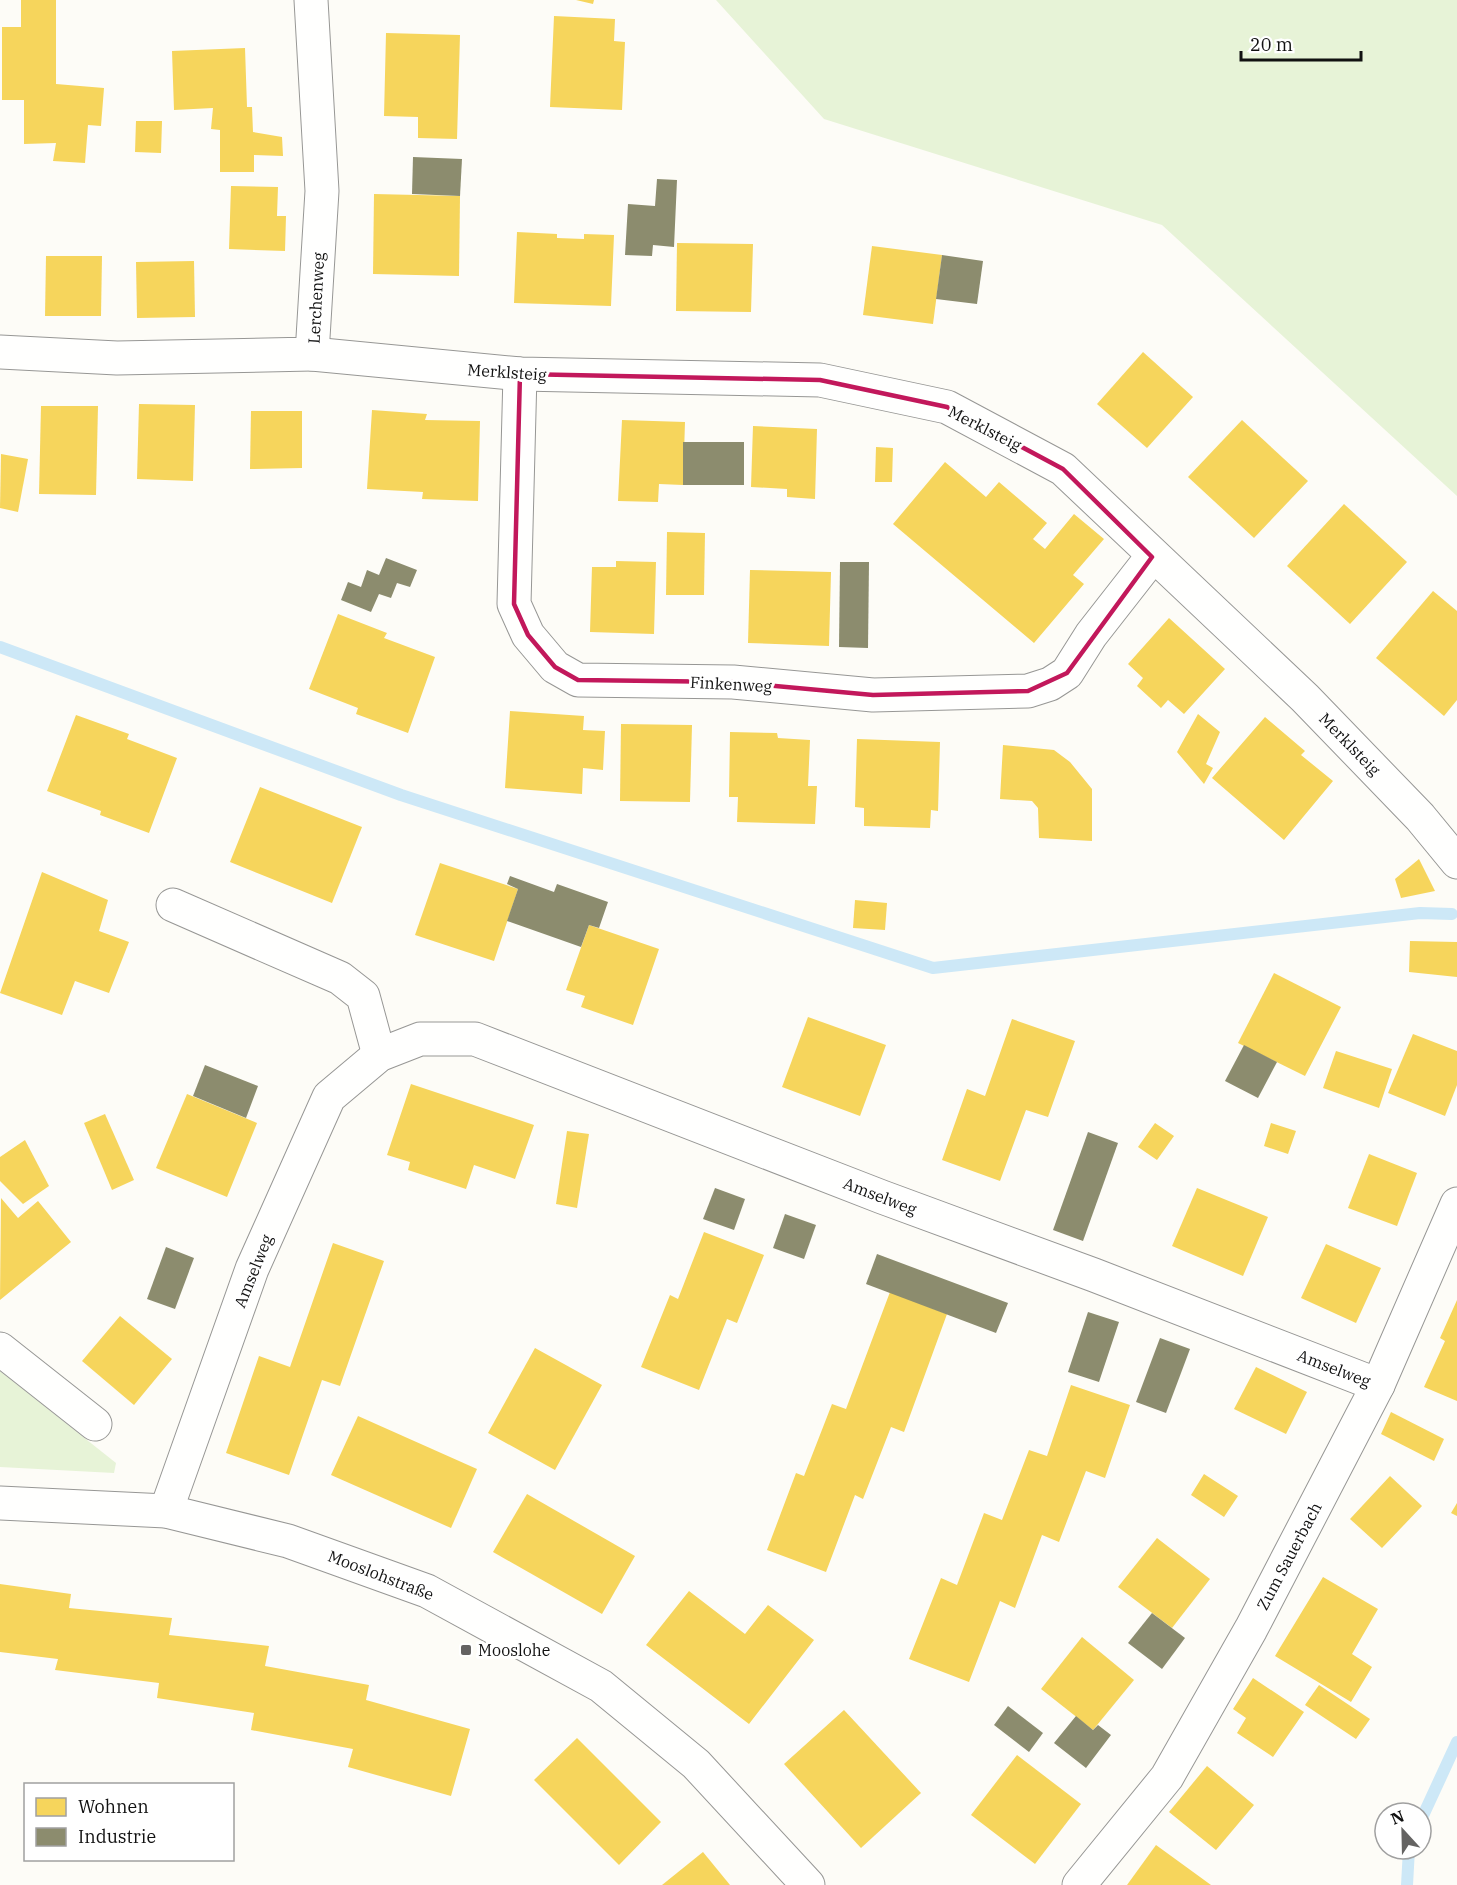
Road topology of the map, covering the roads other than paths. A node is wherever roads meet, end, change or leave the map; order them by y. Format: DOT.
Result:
graph roads {
  1 [pos="312,0"];
  2 [pos="0,352"];
  3 [pos="312,354"];
  4 [pos="520,374"];
  5 [pos="1152,556"];
  6 [pos="1457,862"];
  7 [pos="173,905"];
  8 [pos="379,1055"];
  9 [pos="1457,1204"];
  10 [pos="0,1349"];
  11 [pos="1378,1385"];
  12 [pos="95,1424"];
  13 [pos="0,1503"];
  14 [pos="166,1511"];
  15 [pos="808,1885"];
  16 [pos="1079,1885"];
  1 -- 3 [label="street, Lerchenweg"];
  2 -- 3 [label="street, Lerchenweg"];
  3 -- 4 [label="street, Merklsteig"];
  4 -- 5 [label="street, Merklsteig"];
  4 -- 5 [label="street, Finkenweg"];
  5 -- 6 [label="street, Merklsteig"];
  7 -- 8 [label="street"];
  8 -- 11 [label="street, Amselweg"];
  8 -- 14 [label="street, Amselweg"];
  9 -- 11 [label="street, Zum Sauerbach"];
  10 -- 12 [label="street"];
  11 -- 16 [label="street, Zum Sauerbach"];
  13 -- 14 [label="street, Mooslohstraße"];
  14 -- 15 [label="street, Mooslohstraße"];
}
